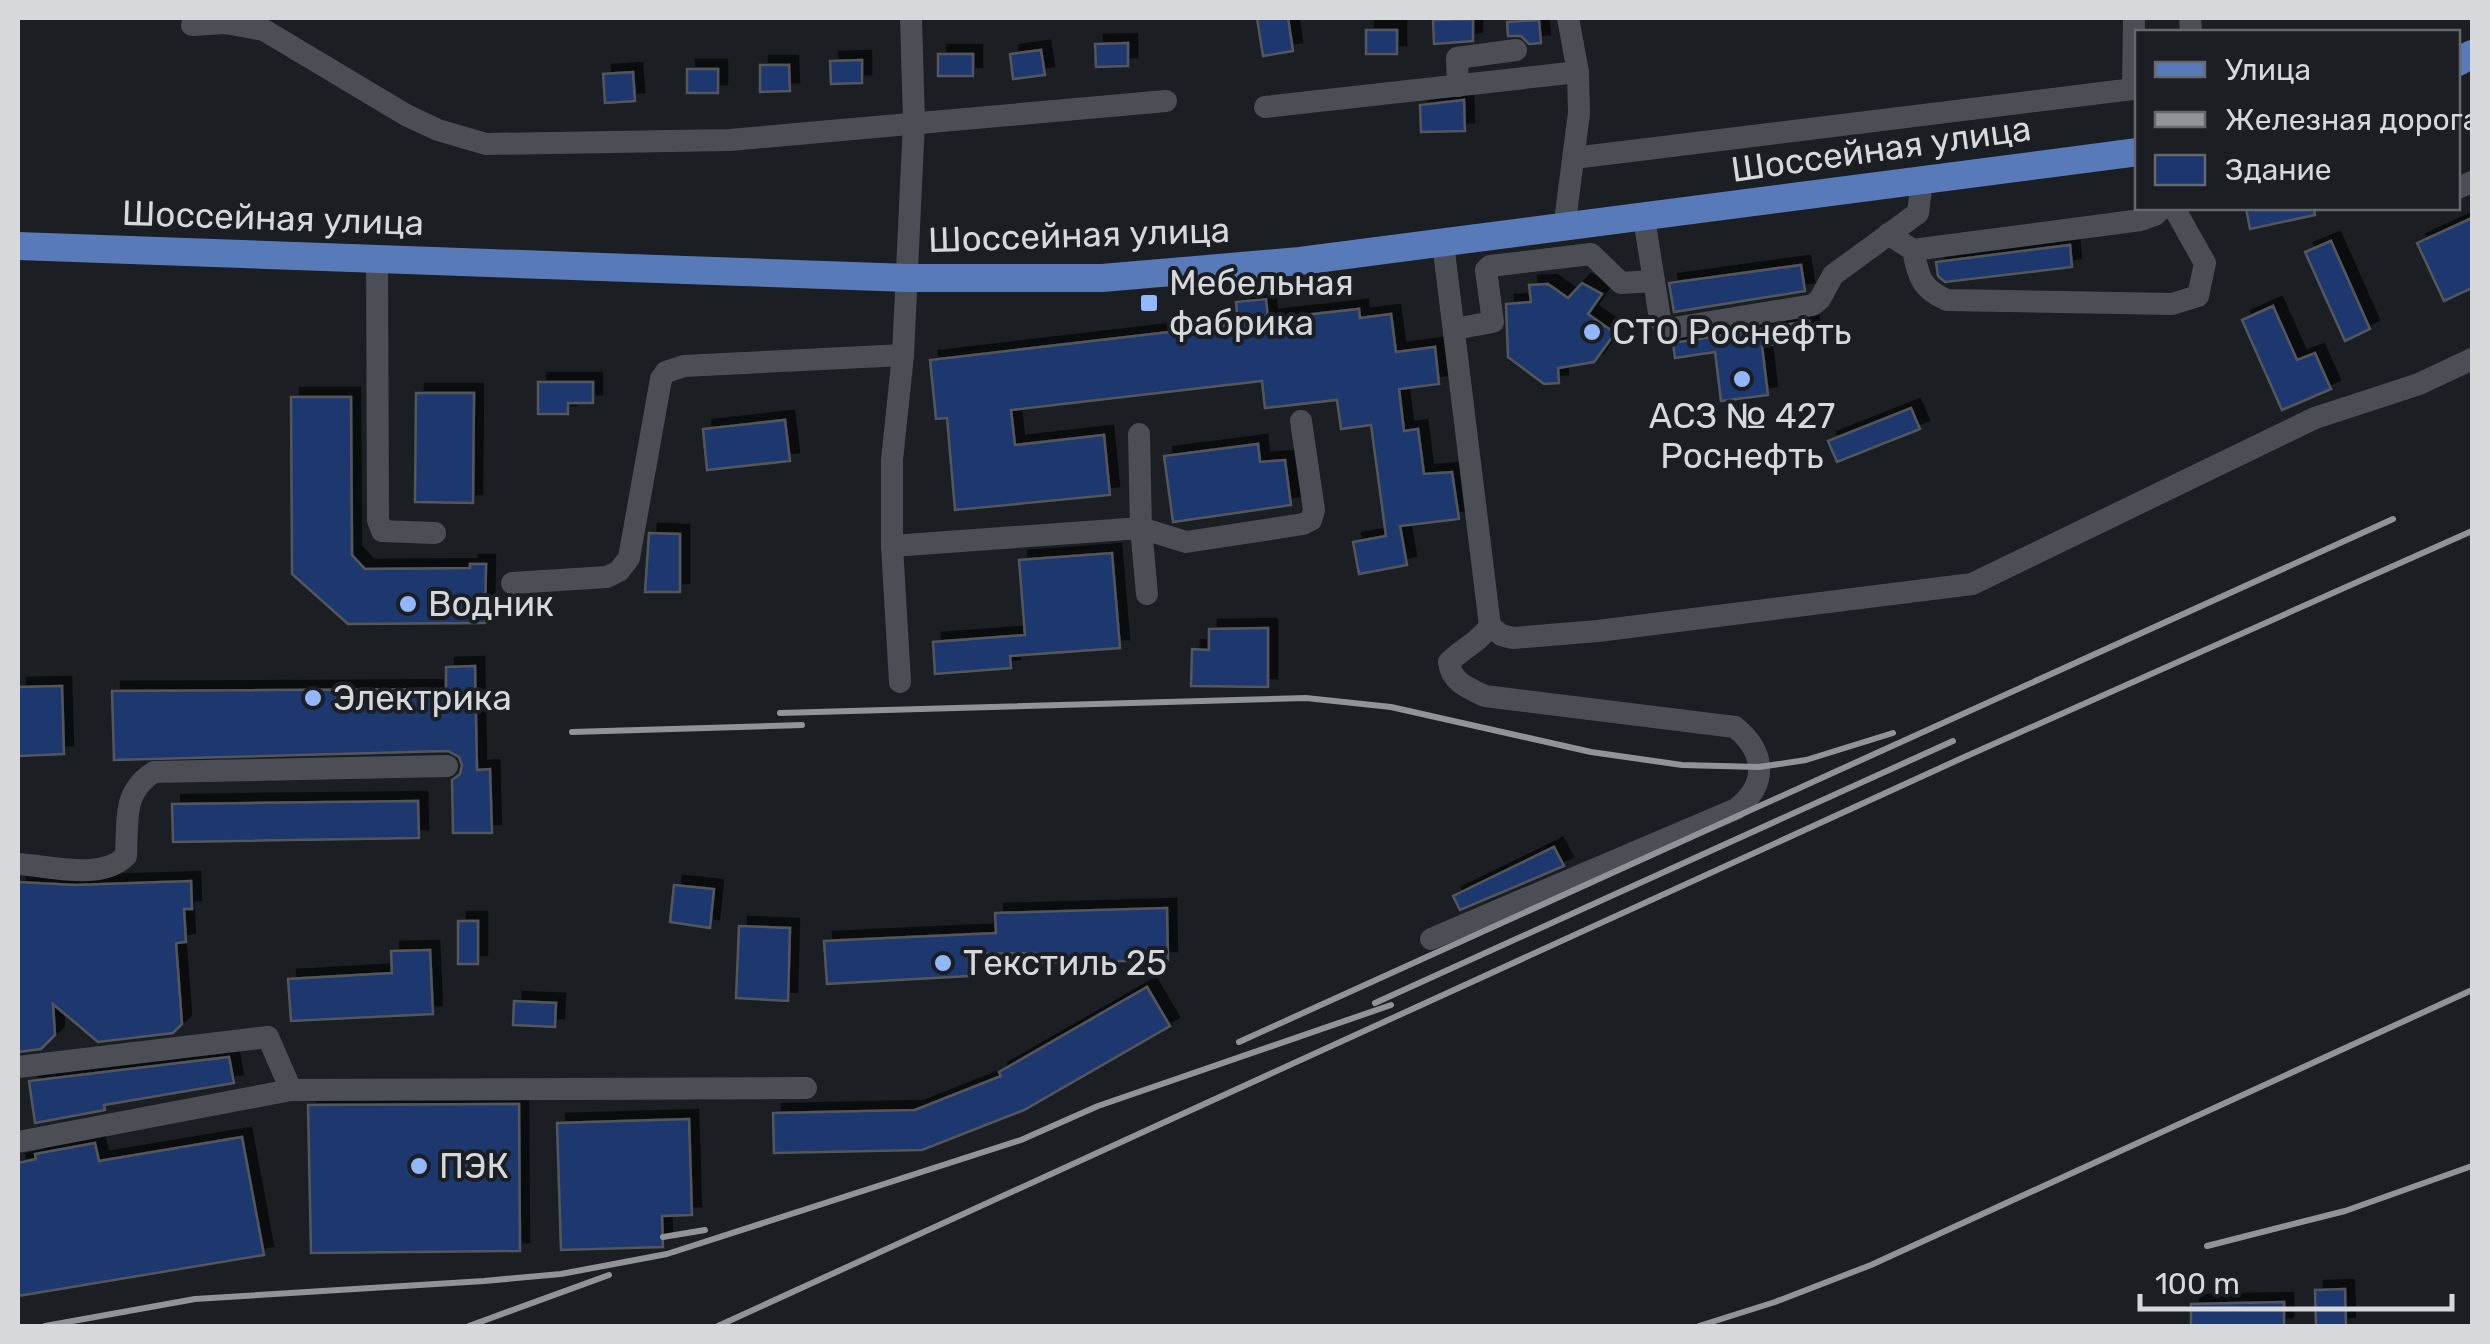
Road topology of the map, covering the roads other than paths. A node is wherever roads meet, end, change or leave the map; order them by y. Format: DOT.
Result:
graph roads {
  1 [pos="911,18"];
  2 [pos="1568,18"];
  3 [pos="2134,18"];
  4 [pos="192,26"];
  5 [pos="1516,50"];
  6 [pos="1578,72"];
  7 [pos="1458,86"];
  8 [pos="2135,88"];
  9 [pos="1166,101"];
  10 [pos="1266,107"];
  11 [pos="914,122"];
  12 [pos="2135,152"];
  13 [pos="1574,158"];
  14 [pos="1922,181"];
  15 [pos="2160,210"];
  16 [pos="2175,210"];
  17 [pos="1644,218"];
  18 [pos="1564,229"];
  19 [pos="1888,234"];
  20 [pos="1443,243"];
  21 [pos="18,246"];
  22 [pos="1912,250"];
  23 [pos="377,260"];
  24 [pos="908,278"];
  25 [pos="1654,280"];
  26 [pos="1454,329"];
  27 [pos="903,355"];
  28 [pos="2472,359"];
  29 [pos="1300,422"];
  30 [pos="1138,434"];
  31 [pos="1141,528"];
  32 [pos="436,533"];
  33 [pos="892,546"];
  34 [pos="512,583"];
  35 [pos="1148,594"];
  36 [pos="1490,626"];
  37 [pos="900,682"];
  38 [pos="447,766"];
  39 [pos="18,864"];
  40 [pos="1431,939"];
  41 [pos="18,1068"];
  42 [pos="806,1088"];
  43 [pos="291,1090"];
  44 [pos="18,1142"];
  1 -- 11 [label="street"];
  2 -- 6 [label="street"];
  3 -- 8 [label="street"];
  4 -- 11 [label="street"];
  5 -- 7 [label="street"];
  6 -- 7 [label="street"];
  6 -- 13 [label="street"];
  7 -- 10 [label="street"];
  8 -- 13 [label="street"];
  9 -- 11 [label="street"];
  11 -- 24 [label="street"];
  12 -- 14 [label="main road, Шоссейная улица"];
  13 -- 18 [label="street"];
  14 -- 17 [label="main road, Шоссейная улица"];
  14 -- 19 [label="street"];
  15 -- 22 [label="street"];
  16 -- 22 [label="street"];
  17 -- 18 [label="main road, Шоссейная улица"];
  17 -- 25 [label="street"];
  18 -- 20 [label="main road, Шоссейная улица"];
  19 -- 22 [label="street"];
  19 -- 25 [label="street"];
  20 -- 24 [label="main road, Шоссейная улица"];
  20 -- 26 [label="street"];
  21 -- 23 [label="main road, Шоссейная улица"];
  23 -- 24 [label="main road, Шоссейная улица"];
  23 -- 32 [label="street"];
  24 -- 27 [label="street"];
  25 -- 26 [label="street"];
  26 -- 36 [label="street"];
  27 -- 33 [label="street"];
  27 -- 34 [label="street"];
  28 -- 36 [label="street"];
  29 -- 31 [label="street"];
  30 -- 31 [label="street"];
  31 -- 33 [label="street"];
  31 -- 35 [label="street"];
  33 -- 37 [label="street"];
  36 -- 40 [label="street"];
  38 -- 39 [label="street"];
  41 -- 43 [label="street"];
  42 -- 43 [label="street"];
  43 -- 44 [label="street"];
}
